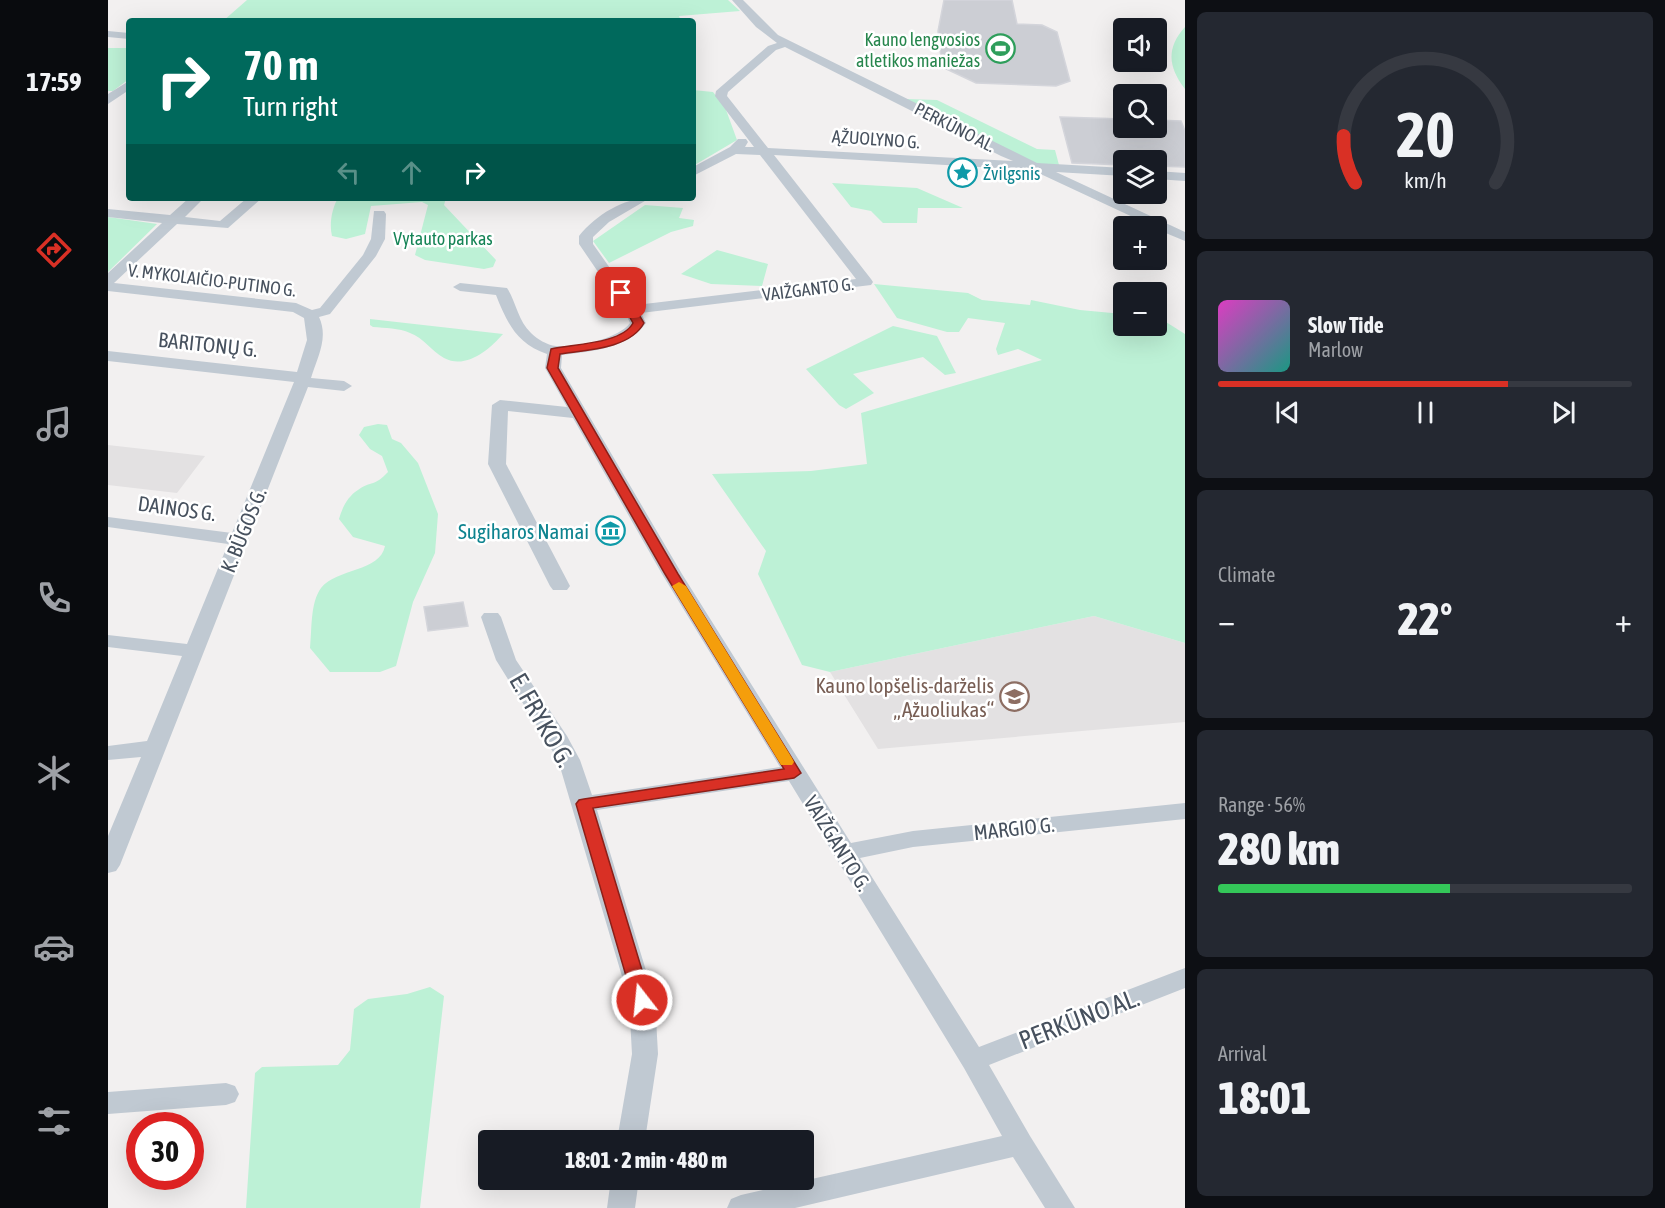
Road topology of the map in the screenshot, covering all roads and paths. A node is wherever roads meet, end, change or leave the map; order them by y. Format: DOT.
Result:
graph roads {
  1 [pos="737,0"];
  2 [pos="108,34"];
  3 [pos="126,36"];
  4 [pos="786,42"];
  5 [pos="126,87"];
  6 [pos="108,100"];
  7 [pos="750,130"];
  8 [pos="734,150"];
  9 [pos="766,152"];
  10 [pos="1033,166"];
  11 [pos="696,170"];
  12 [pos="1113,171"];
  13 [pos="1167,176"];
  14 [pos="1185,177"];
  15 [pos="193,201"];
  16 [pos="251,201"];
  17 [pos="637,201"];
  18 [pos="108,213"];
  19 [pos="379,213"];
  20 [pos="174,220"];
  21 [pos="1185,237"];
  22 [pos="108,280"];
  23 [pos="108,287"];
  24 [pos="460,287"];
  25 [pos="633,310"];
  26 [pos="310,315"];
  27 [pos="555,351"];
  28 [pos="108,356"];
  29 [pos="303,380"];
  30 [pos="344,386"];
  31 [pos="577,413"];
  32 [pos="108,522"];
  33 [pos="240,540"];
  34 [pos="560,586"];
  35 [pos="491,617"];
  36 [pos="108,641"];
  37 [pos="194,651"];
  38 [pos="153,748"];
  39 [pos="108,753"];
  40 [pos="794,773"];
  41 [pos="584,804"];
  42 [pos="1185,811"];
  43 [pos="844,853"];
  44 [pos="108,865"];
  45 [pos="1185,978"];
  46 [pos="973,1060"];
  47 [pos="226,1094"];
  48 [pos="108,1103"];
  49 [pos="633,1130"];
  50 [pos="1020,1144"];
  51 [pos="623,1190"];
  52 [pos="621,1208"];
  53 [pos="741,1208"];
  54 [pos="1061,1208"];
  1 -- 4 [label="street, PERKŪNO AL."];
  2 -- 3 [label="street"];
  4 -- 7 [label="street, VAIŽGANTO G."];
  4 -- 10 [label="street, PERKŪNO AL."];
  5 -- 6 [label="street"];
  7 -- 8 [label="street"];
  7 -- 9 [label="street, VAIŽGANTO G."];
  8 -- 9 [label="street, ĄŽUOLYNO G."];
  8 -- 11 [label="street"];
  9 -- 10 [label="street, ĄŽUOLYNO G."];
  9 -- 25 [label="street, VAIŽGANTO G."];
  10 -- 12 [label="street, ĄŽUOLYNO G."];
  10 -- 21 [label="street, PERKŪNO AL."];
  13 -- 14 [label="street"];
  15 -- 20 [label="street"];
  16 -- 20 [label="street"];
  17 -- 25 [label="street"];
  18 -- 20 [label="street"];
  19 -- 26 [label="street"];
  20 -- 22 [label="street"];
  23 -- 26 [label="street, V. MYKOLAIČIO-PUTINO G."];
  24 -- 27 [label="street"];
  25 -- 27 [label="street"];
  26 -- 29 [label="street, K. BŪGOS G."];
  27 -- 31 [label="street, VAIŽGANTO G."];
  28 -- 29 [label="street, BARITONŲ G."];
  29 -- 30 [label="street, BARITONŲ G."];
  29 -- 33 [label="street, K. BŪGOS G."];
  31 -- 34 [label="street"];
  31 -- 40 [label="street, VAIŽGANTO G."];
  32 -- 33 [label="street, DAINOS G."];
  33 -- 37 [label="street, K. BŪGOS G."];
  35 -- 41 [label="street, E. FRYKO G."];
  36 -- 37 [label="street"];
  37 -- 38 [label="street, K. BŪGOS G."];
  38 -- 39 [label="street"];
  38 -- 44 [label="street, K. BŪGOS G."];
  40 -- 41 [label="street"];
  40 -- 43 [label="street, VAIŽGANTO G."];
  41 -- 49 [label="street, E. FRYKO G."];
  42 -- 43 [label="street, MARGIO G."];
  43 -- 46 [label="street, VAIŽGANTO G."];
  45 -- 46 [label="street, PERKŪNO AL."];
  46 -- 50 [label="street, VAIŽGANTO G."];
  47 -- 48 [label="street"];
  50 -- 53 [label="street"];
  50 -- 54 [label="street, VAIŽGANTO G."];
  51 -- 52 [label="street"];
}
